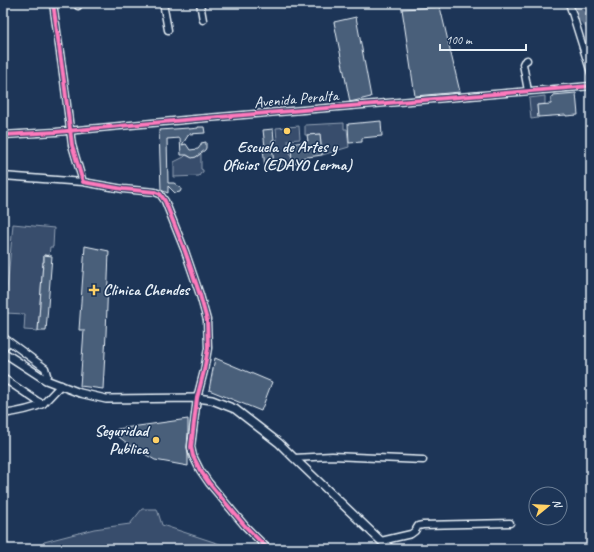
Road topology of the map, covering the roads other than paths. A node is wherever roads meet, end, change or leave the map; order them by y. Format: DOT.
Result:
graph roads {
  1 [pos="53,3"];
  2 [pos="163,3"];
  3 [pos="200,3"];
  4 [pos="569,3"];
  5 [pos="203,20"];
  6 [pos="168,30"];
  7 [pos="527,60"];
  8 [pos="591,73"];
  9 [pos="591,86"];
  10 [pos="528,91"];
  11 [pos="71,130"];
  12 [pos="3,135"];
  13 [pos="3,176"];
  14 [pos="82,182"];
  15 [pos="3,337"];
  16 [pos="9,342"];
  17 [pos="3,348"];
  18 [pos="3,352"];
  19 [pos="3,378"];
  20 [pos="46,380"];
  21 [pos="61,386"];
  22 [pos="197,398"];
  23 [pos="43,404"];
  24 [pos="3,414"];
  25 [pos="294,458"];
  26 [pos="423,460"];
  27 [pos="510,523"];
  28 [pos="381,541"];
  29 [pos="268,549"];
  30 [pos="391,549"];
  1 -- 11 [label="street"];
  2 -- 6 [label="street"];
  3 -- 5 [label="street"];
  4 -- 8 [label="street"];
  7 -- 10 [label="street"];
  9 -- 10 [label="street, Avenida Peralta"];
  10 -- 11 [label="street, Avenida Peralta"];
  11 -- 12 [label="street, Avenida Peralta"];
  11 -- 14 [label="street"];
  13 -- 14 [label="street"];
  14 -- 22 [label="street"];
  15 -- 16 [label="street"];
  16 -- 17 [label="street"];
  16 -- 20 [label="street"];
  18 -- 20 [label="main road"];
  19 -- 23 [label="street"];
  20 -- 21 [label="main road"];
  21 -- 22 [label="main road"];
  21 -- 23 [label="street"];
  22 -- 25 [label="main road"];
  22 -- 29 [label="street"];
  23 -- 24 [label="street"];
  25 -- 26 [label="street"];
  25 -- 28 [label="main road"];
  27 -- 28 [label="street"];
  28 -- 30 [label="main road"];
}
